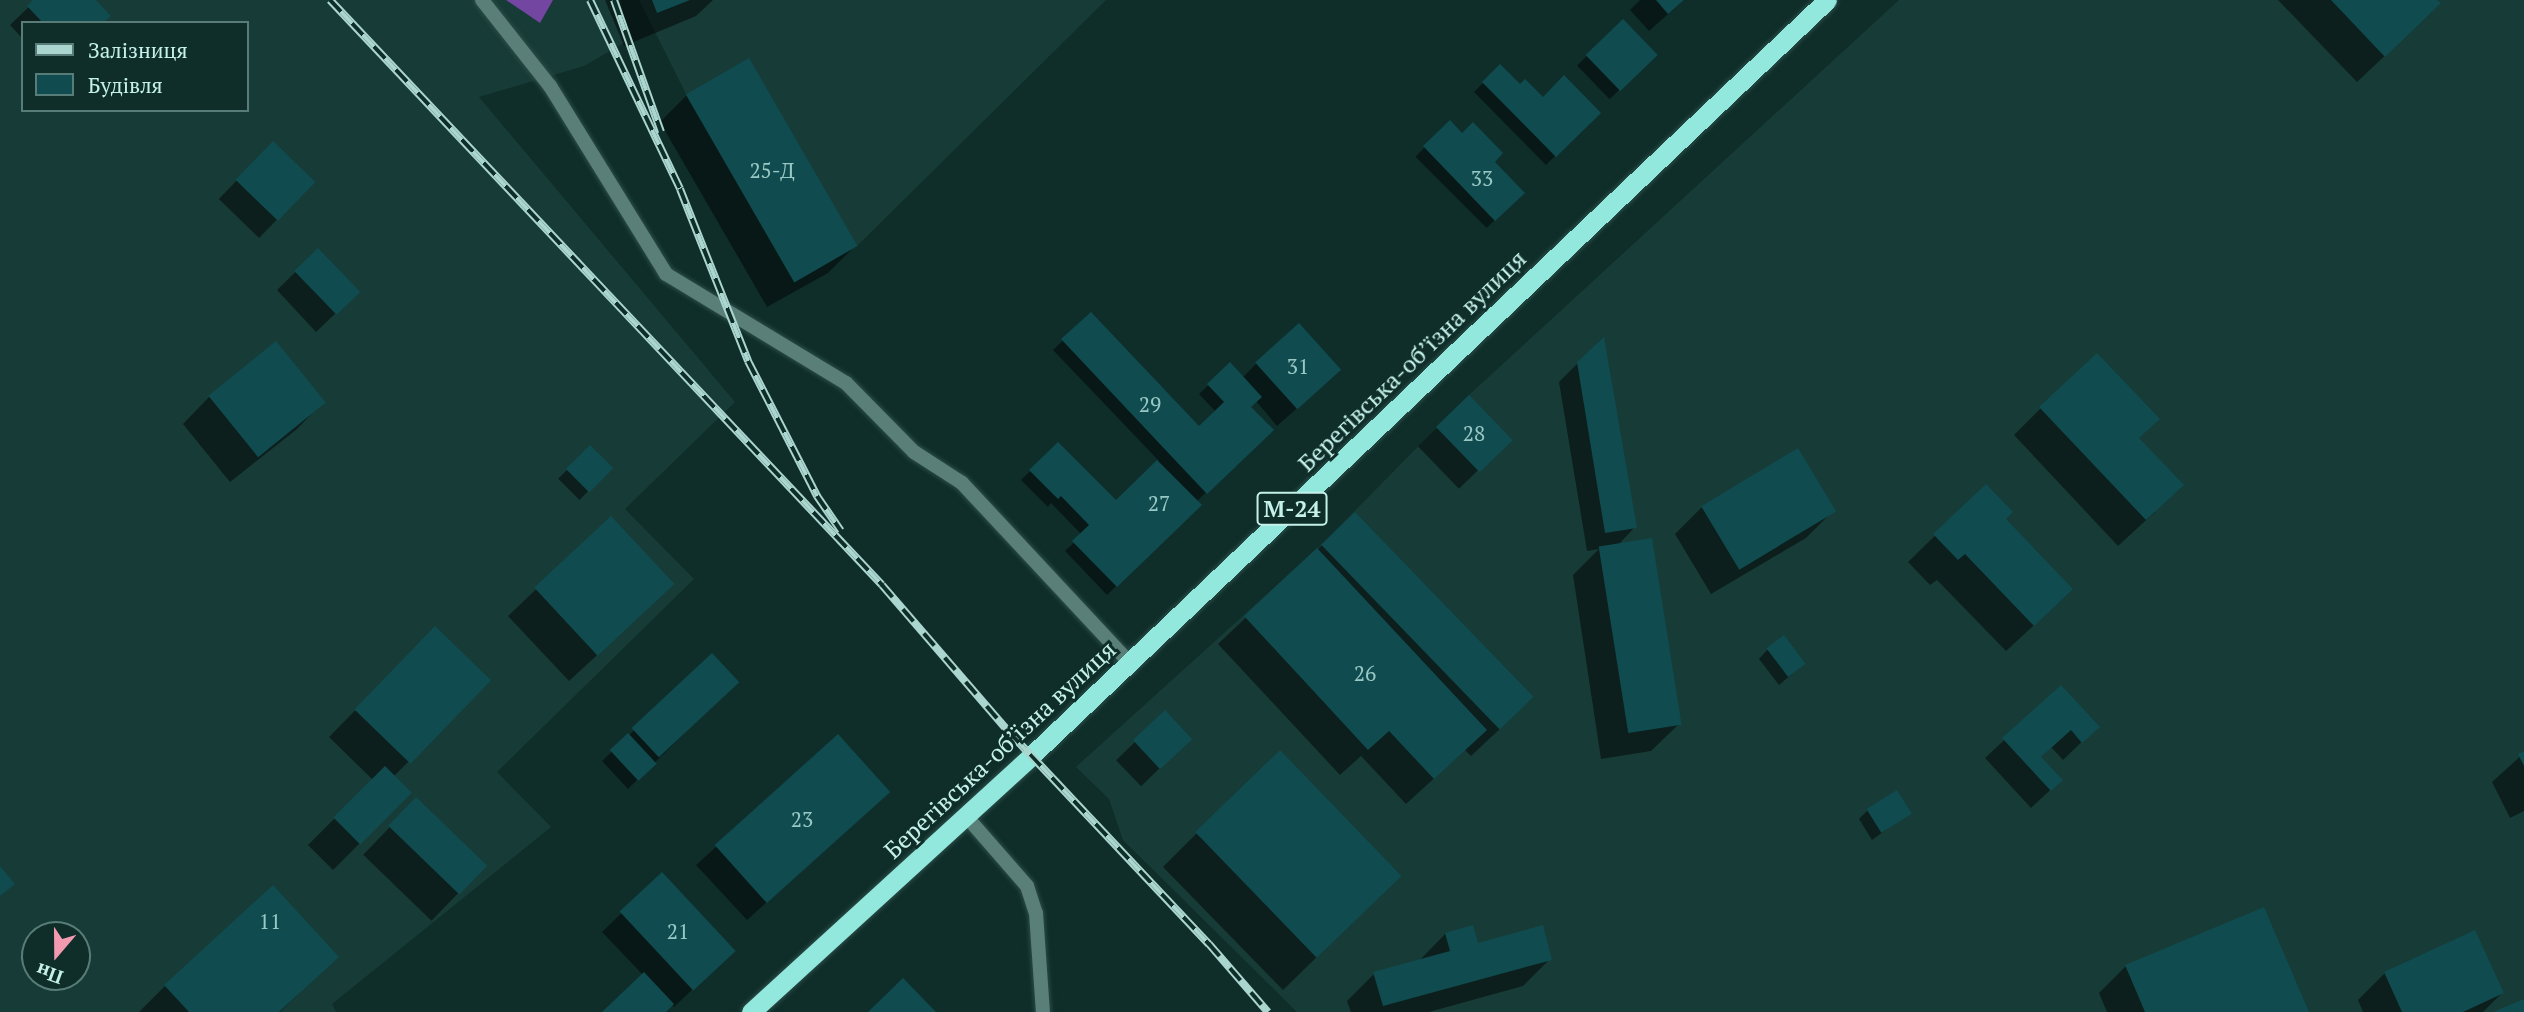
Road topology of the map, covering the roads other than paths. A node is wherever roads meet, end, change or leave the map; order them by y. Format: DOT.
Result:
graph roads {
  1 [pos="482,0"];
  2 [pos="1827,0"];
  3 [pos="1130,663"];
  4 [pos="966,816"];
  5 [pos="751,1012"];
  6 [pos="1043,1012"];
  1 -- 3 [label="lane"];
  2 -- 3 [label="highway, Берегівська-обʼїзна вулиця / М-24"];
  3 -- 4 [label="highway, Берегівська-обʼїзна вулиця / М-24"];
  4 -- 5 [label="highway, Берегівська-обʼїзна вулиця / М-24"];
  4 -- 6 [label="lane"];
}
